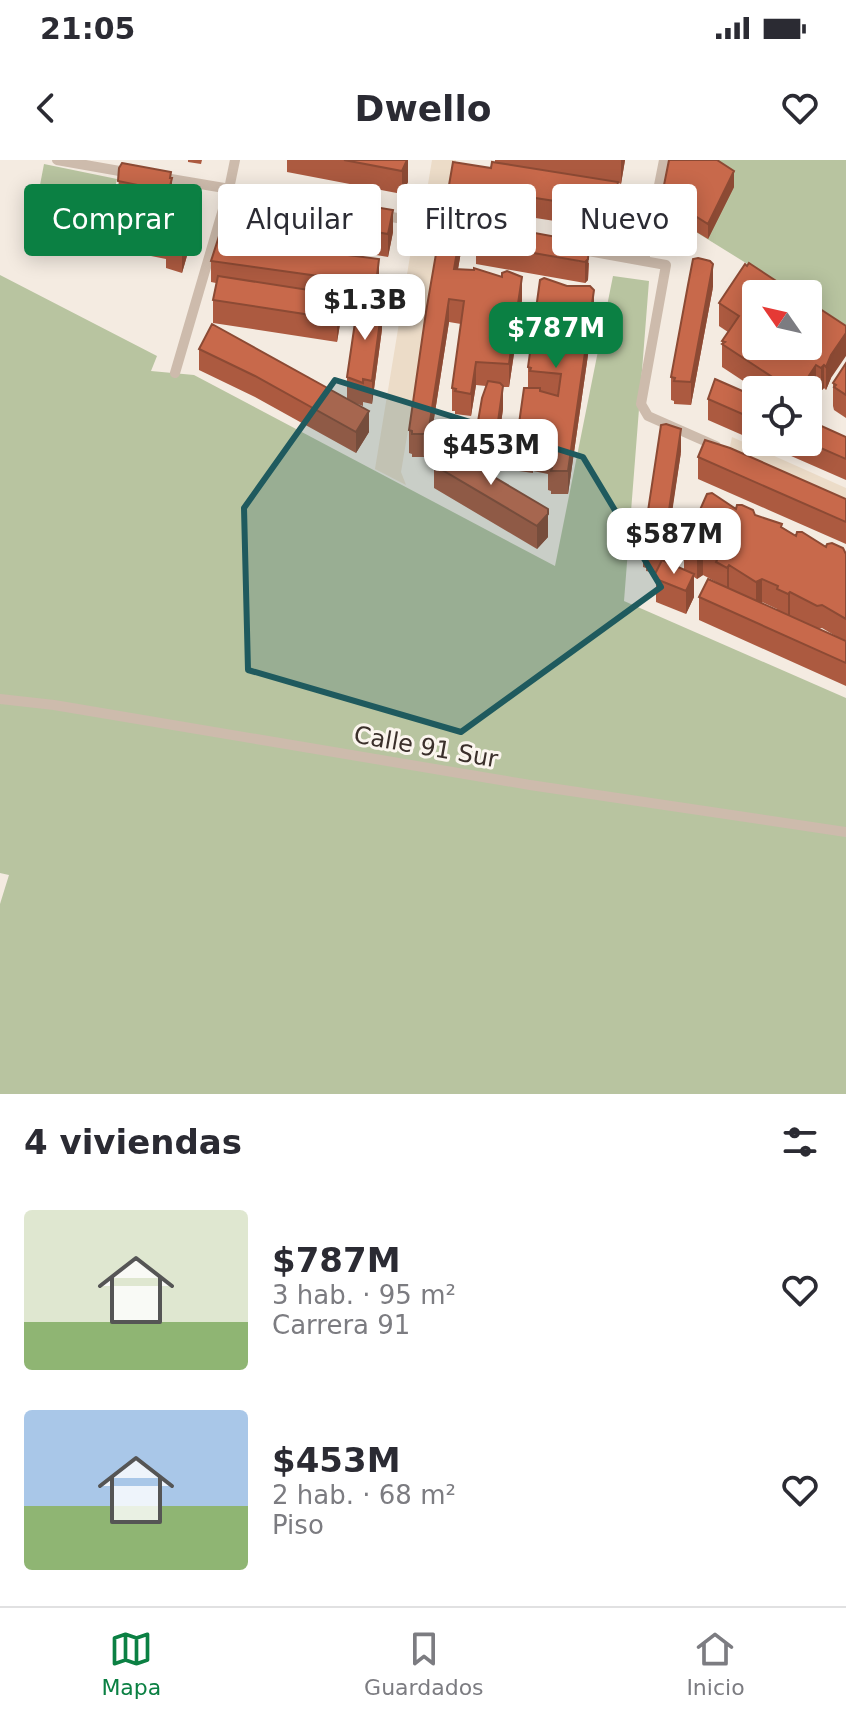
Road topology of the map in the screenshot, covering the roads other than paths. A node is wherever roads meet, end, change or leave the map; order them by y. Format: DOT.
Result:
graph roads {
  1 [pos="57,160"];
  2 [pos="235,160"];
  3 [pos="664,160"];
  4 [pos="139,174"];
  5 [pos="154,176"];
  6 [pos="230,184"];
  7 [pos="218,187"];
  8 [pos="218,226"];
  9 [pos="614,256"];
  10 [pos="644,261"];
  11 [pos="175,373"];
  12 [pos="729,451"];
  13 [pos="0,699"];
  14 [pos="846,832"];
  1 -- 4 [label="street"];
  2 -- 6 [label="street"];
  3 -- 10 [label="street"];
  5 -- 7 [label="street"];
  8 -- 11 [label="street"];
  9 -- 10 [label="street"];
  10 -- 12 [label="street"];
  13 -- 14 [label="street, Calle 91 Sur"];
}
